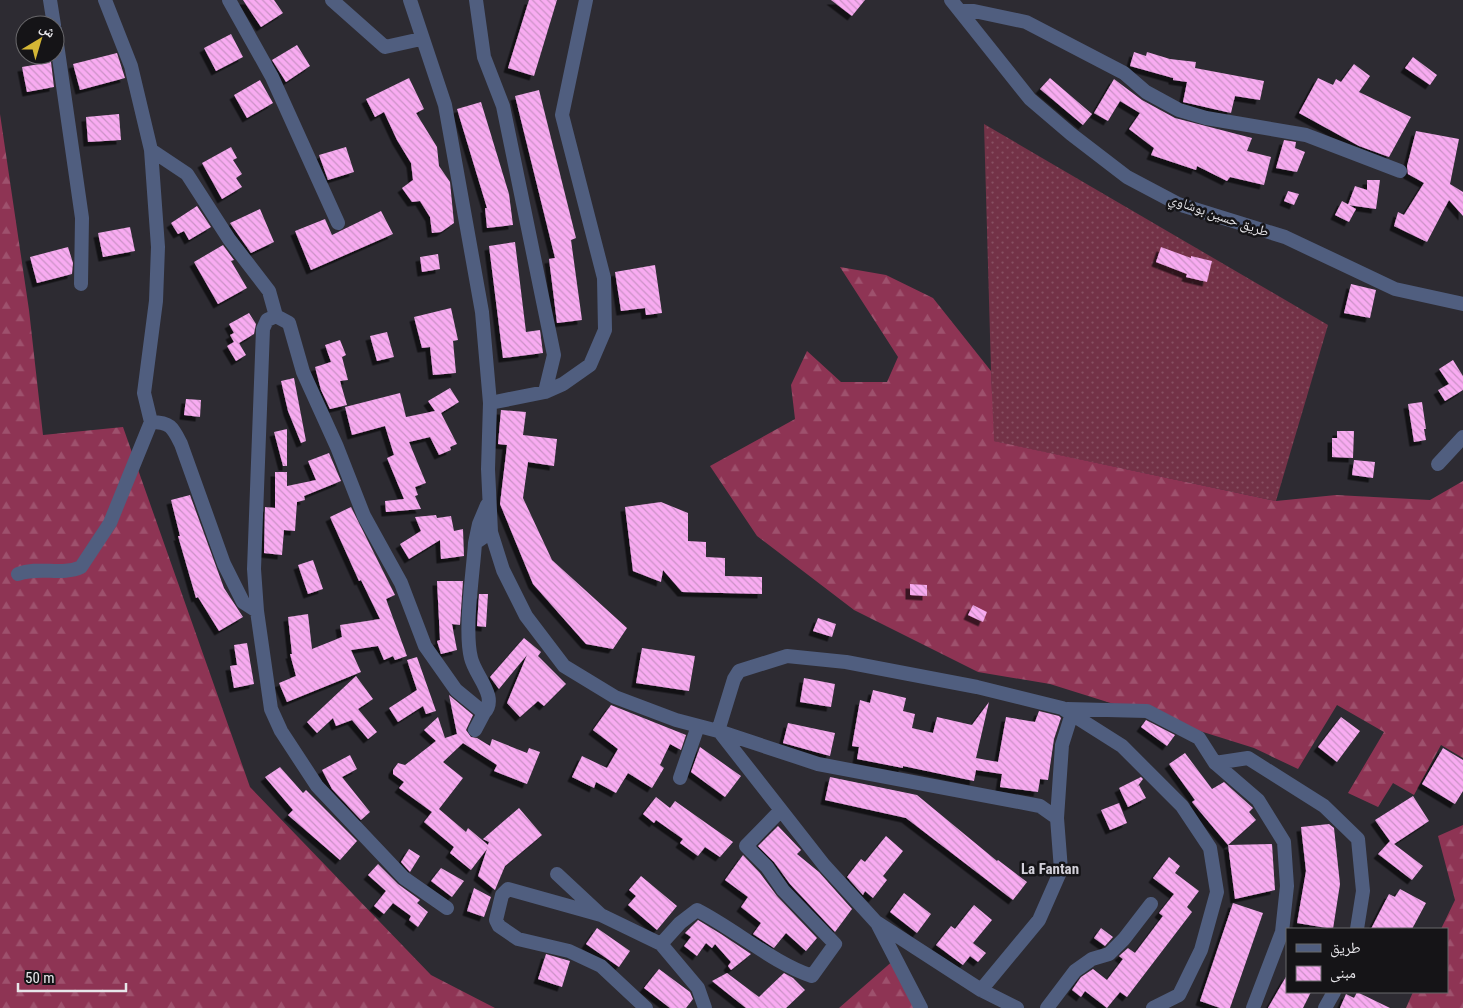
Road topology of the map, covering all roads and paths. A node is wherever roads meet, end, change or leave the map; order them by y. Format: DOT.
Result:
graph roads {
  1 [pos="50,0"];
  2 [pos="105,0"];
  3 [pos="229,0"];
  4 [pos="332,0"];
  5 [pos="410,0"];
  6 [pos="476,0"];
  7 [pos="586,0"];
  8 [pos="951,0"];
  9 [pos="960,11"];
  10 [pos="52,15"];
  11 [pos="421,39"];
  12 [pos="60,65"];
  13 [pos="151,150"];
  14 [pos="1400,171"];
  15 [pos="338,224"];
  16 [pos="81,284"];
  17 [pos="1463,304"];
  18 [pos="276,316"];
  19 [pos="545,392"];
  20 [pos="490,403"];
  21 [pos="151,422"];
  22 [pos="1463,437"];
  23 [pos="1438,464"];
  24 [pos="488,502"];
  25 [pos="491,532"];
  26 [pos="475,543"];
  27 [pos="18,574"];
  28 [pos="257,611"];
  29 [pos="1069,711"];
  30 [pos="484,714"];
  31 [pos="698,726"];
  32 [pos="475,730"];
  33 [pos="718,731"];
  34 [pos="1215,763"];
  35 [pos="680,778"];
  36 [pos="781,810"];
  37 [pos="1058,818"];
  38 [pos="557,874"];
  39 [pos="1151,904"];
  40 [pos="447,908"];
  41 [pos="601,915"];
  42 [pos="876,922"];
  43 [pos="1357,928"];
  44 [pos="661,944"];
  45 [pos="981,990"];
  46 [pos="1334,993"];
  47 [pos="646,1008"];
  48 [pos="705,1008"];
  49 [pos="920,1008"];
  50 [pos="1017,1008"];
  51 [pos="1047,1008"];
  52 [pos="1153,1008"];
  53 [pos="1253,1008"];
  54 [pos="1326,1008"];
  1 -- 10 [label="street"];
  2 -- 13 [label="street"];
  3 -- 15 [label="street"];
  4 -- 11 [label="street"];
  5 -- 11 [label="street"];
  6 -- 19 [label="street"];
  7 -- 19 [label="street"];
  8 -- 9 [label="street, طريق حسين بوشاوي"];
  9 -- 14 [label="street"];
  9 -- 17 [label="street, طريق حسين بوشاوي"];
  11 -- 20 [label="street"];
  12 -- 16 [label="street"];
  13 -- 18 [label="street"];
  13 -- 21 [label="street"];
  18 -- 28 [label="street"];
  18 -- 30 [label="street"];
  19 -- 20 [label="street"];
  20 -- 24 [label="street"];
  21 -- 27 [label="street"];
  21 -- 28 [label="street"];
  22 -- 23 [label="street"];
  24 -- 25 [label="street"];
  24 -- 26 [label="street"];
  25 -- 26 [label="street"];
  25 -- 31 [label="street"];
  26 -- 30 [label="street"];
  28 -- 40 [label="street"];
  29 -- 33 [label="street"];
  29 -- 34 [label="street"];
  29 -- 37 [label="street"];
  29 -- 52 [label="street"];
  30 -- 32 [label="street"];
  31 -- 33 [label="street"];
  31 -- 35 [label="street"];
  33 -- 36 [label="street"];
  33 -- 37 [label="street"];
  34 -- 43 [label="street"];
  34 -- 53 [label="street"];
  36 -- 42 [label="street"];
  36 -- 44 [label="street"];
  37 -- 45 [label="street"];
  38 -- 41 [label="street"];
  39 -- 51 [label="street"];
  41 -- 44 [label="street"];
  41 -- 47 [label="street"];
  42 -- 45 [label="street"];
  42 -- 49 [label="street"];
  44 -- 48 [label="street"];
  45 -- 50 [label="street"];
  46 -- 54 [label="street"];
}
